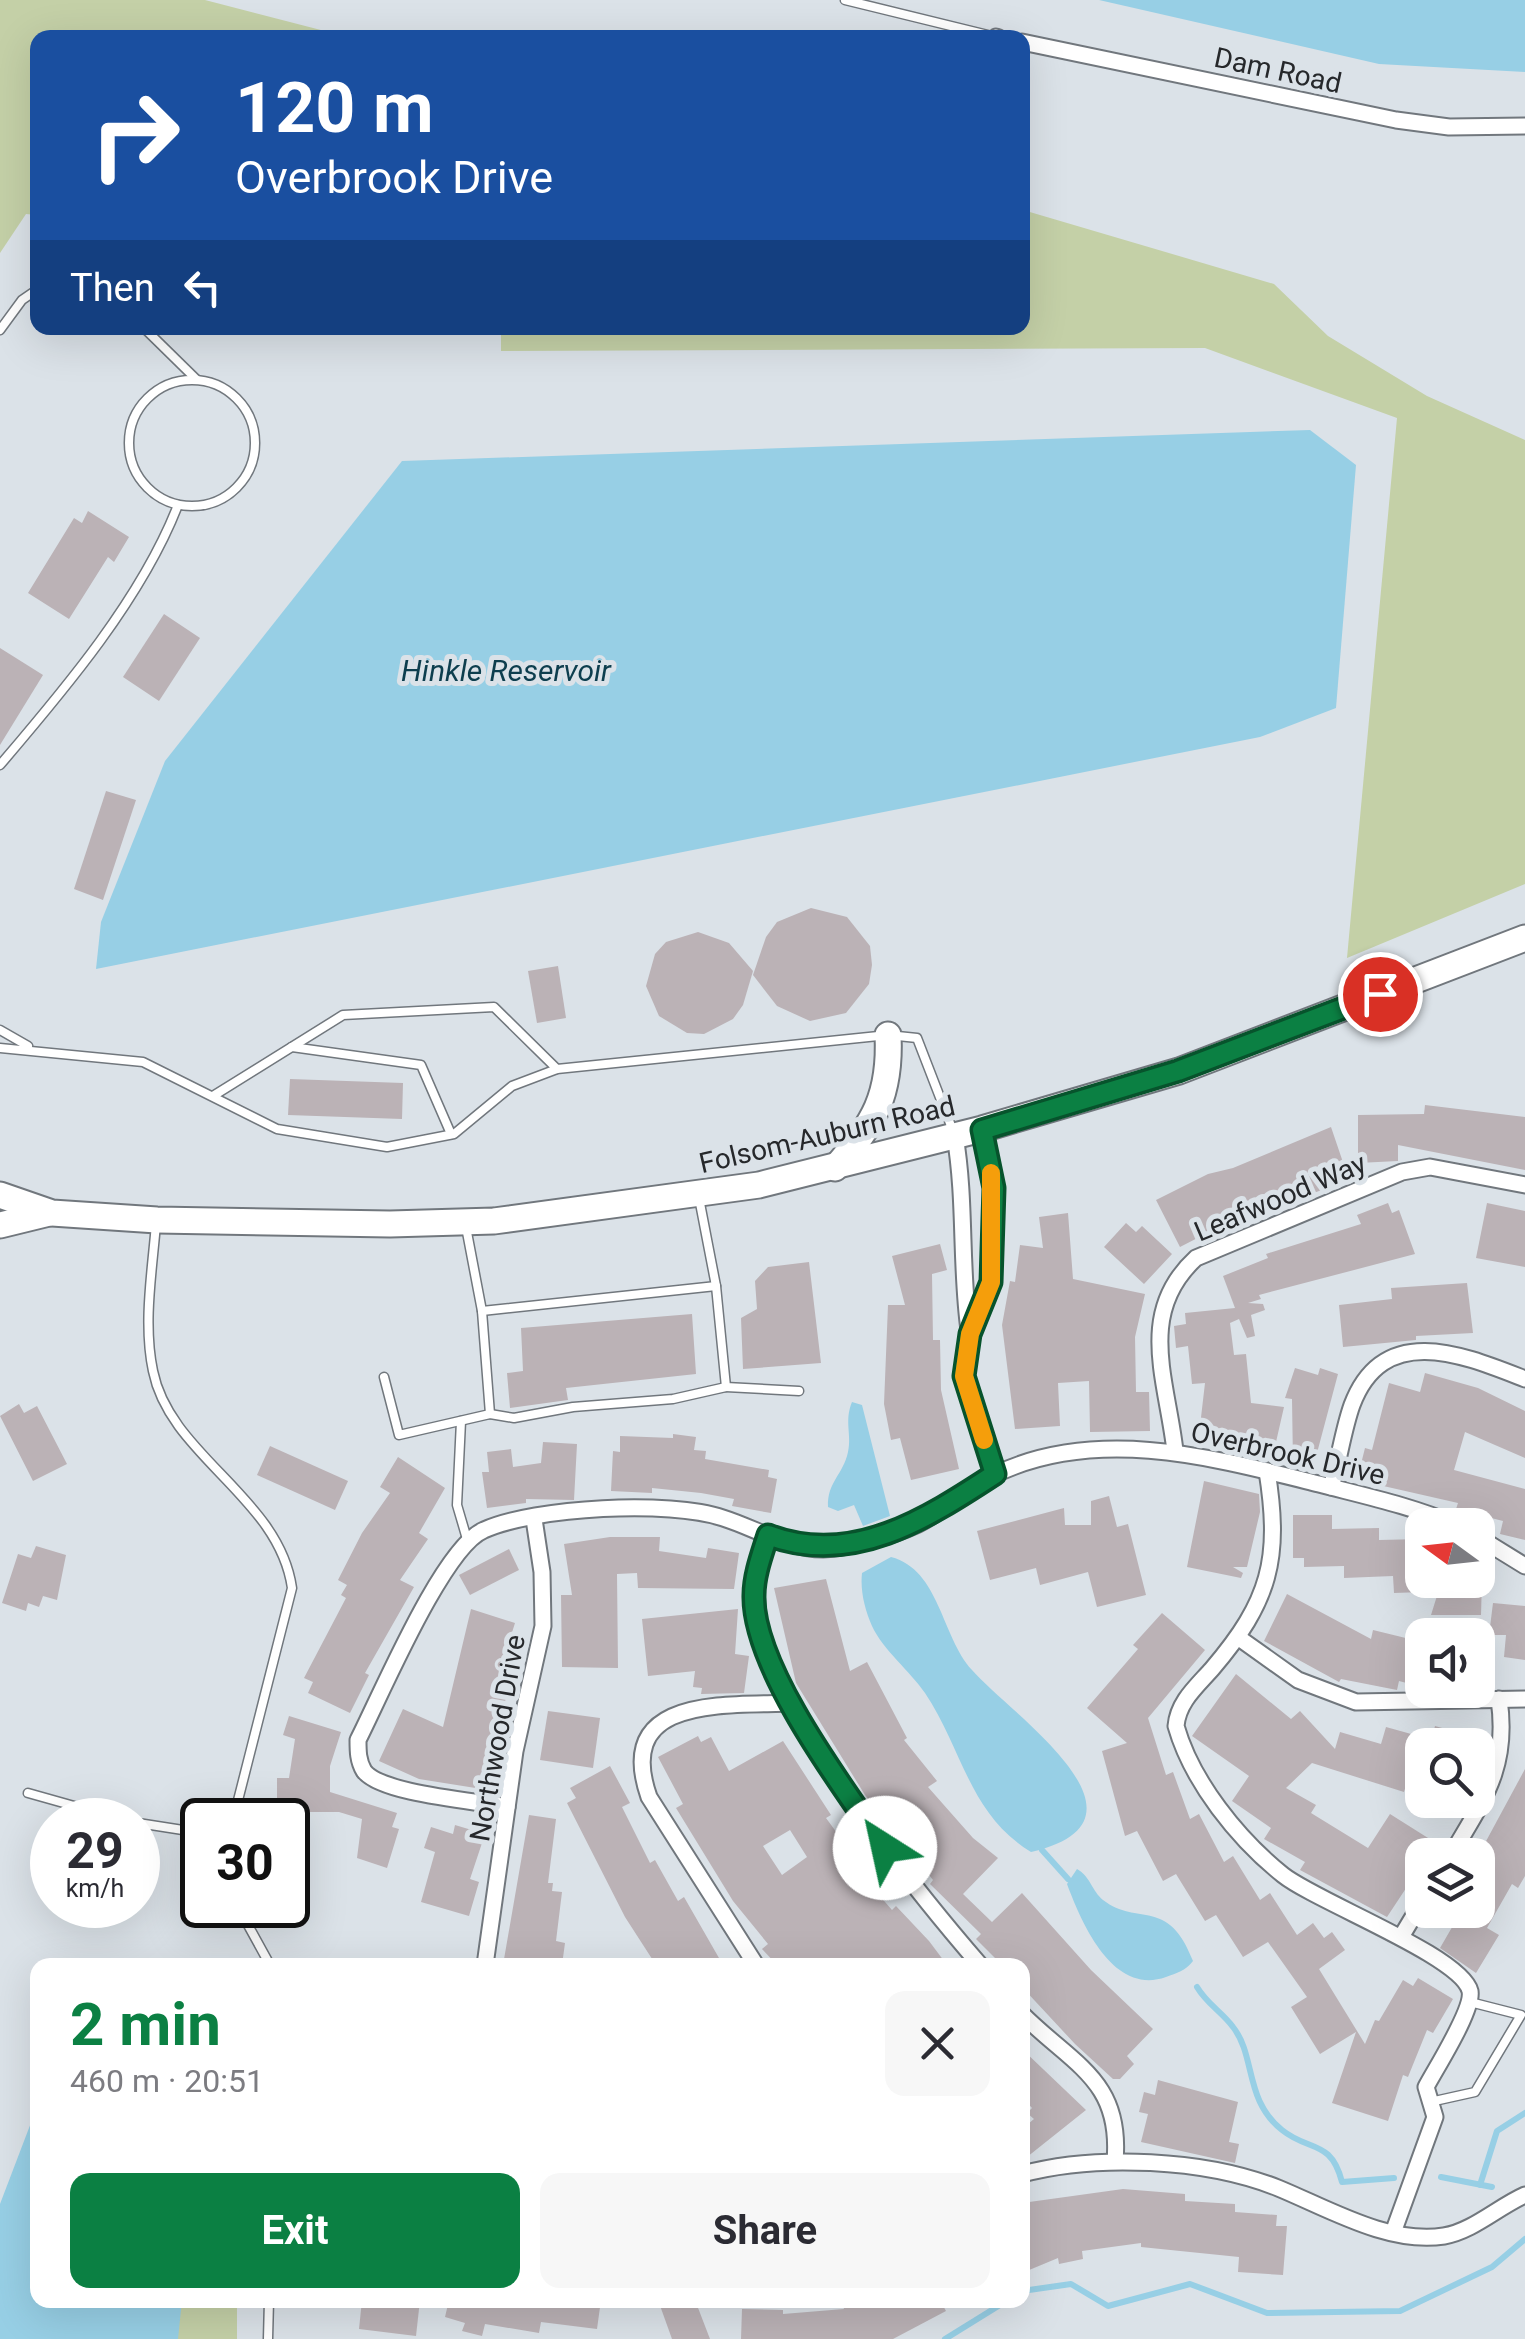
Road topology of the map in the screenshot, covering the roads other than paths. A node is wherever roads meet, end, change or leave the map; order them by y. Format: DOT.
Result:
graph roads {
  1 [pos="845,0"];
  2 [pos="968,30"];
  3 [pos="1030,44"];
  4 [pos="1525,126"];
  5 [pos="30,294"];
  6 [pos="0,330"];
  7 [pos="151,335"];
  8 [pos="196,379"];
  9 [pos="178,505"];
  10 [pos="0,764"];
  11 [pos="1525,938"];
  12 [pos="0,1030"];
  13 [pos="888,1035"];
  14 [pos="292,1047"];
  15 [pos="0,1048"];
  16 [pos="32,1048"];
  17 [pos="557,1069"];
  18 [pos="213,1096"];
  19 [pos="982,1130"];
  20 [pos="451,1134"];
  21 [pos="955,1136"];
  22 [pos="836,1168"];
  23 [pos="1525,1184"];
  24 [pos="698,1194"];
  25 [pos="0,1196"];
  26 [pos="52,1213"];
  27 [pos="156,1220"];
  28 [pos="465,1222"];
  29 [pos="0,1225"];
  30 [pos="716,1286"];
  31 [pos="482,1312"];
  32 [pos="970,1334"];
  33 [pos="384,1377"];
  34 [pos="1525,1379"];
  35 [pos="726,1387"];
  36 [pos="799,1391"];
  37 [pos="490,1414"];
  38 [pos="461,1421"];
  39 [pos="1175,1451"];
  40 [pos="1266,1471"];
  41 [pos="995,1474"];
  42 [pos="1331,1487"];
  43 [pos="1405,1509"];
  44 [pos="534,1519"];
  45 [pos="768,1535"];
  46 [pos="468,1540"];
  47 [pos="1495,1547"];
  48 [pos="1525,1566"];
  49 [pos="1239,1638"];
  50 [pos="1499,1699"];
  51 [pos="1525,1699"];
  52 [pos="792,1703"];
  53 [pos="28,1793"];
  54 [pos="46,1798"];
  55 [pos="239,1798"];
  56 [pos="508,1806"];
  57 [pos="1459,1838"];
  58 [pos="250,1928"];
  59 [pos="1407,1928"];
  60 [pos="1401,1938"];
  61 [pos="266,1958"];
  62 [pos="486,1958"];
  63 [pos="752,1958"];
  64 [pos="974,1958"];
  65 [pos="1470,2002"];
  66 [pos="1030,2022"];
  67 [pos="1430,2102"];
  68 [pos="1116,2161"];
  69 [pos="1030,2173"];
  70 [pos="1525,2196"];
  71 [pos="1394,2230"];
  72 [pos="269,2308"];
  73 [pos="268,2339"];
  1 -- 2 [label="lane"];
  3 -- 4 [label="street, Dam Road"];
  5 -- 6 [label="lane"];
  7 -- 8 [label="lane"];
  8 -- 9 [label="lane"];
  8 -- 9 [label="lane"];
  9 -- 10 [label="lane"];
  11 -- 19 [label="main road, Folsom-Auburn Road"];
  12 -- 16 [label="lane"];
  13 -- 17 [label="lane"];
  13 -- 21 [label="lane"];
  13 -- 22 [label="main road"];
  14 -- 17 [label="lane"];
  14 -- 18 [label="lane"];
  14 -- 20 [label="lane"];
  15 -- 16 [label="lane"];
  16 -- 18 [label="lane"];
  17 -- 20 [label="lane"];
  18 -- 20 [label="lane"];
  19 -- 21 [label="main road, Folsom-Auburn Road"];
  19 -- 32 [label="street"];
  21 -- 22 [label="main road, Folsom-Auburn Road"];
  21 -- 32 [label="street"];
  22 -- 24 [label="main road, Folsom-Auburn Road"];
  23 -- 39 [label="street, Leafwood Way"];
  24 -- 28 [label="main road, Folsom-Auburn Road"];
  24 -- 30 [label="lane"];
  25 -- 26 [label="main road"];
  26 -- 27 [label="main road, Folsom-Auburn Road"];
  26 -- 29 [label="main road"];
  27 -- 28 [label="main road, Folsom-Auburn Road"];
  27 -- 55 [label="lane"];
  28 -- 31 [label="lane"];
  30 -- 31 [label="lane"];
  30 -- 35 [label="lane"];
  31 -- 37 [label="lane"];
  32 -- 41 [label="street"];
  33 -- 38 [label="lane"];
  34 -- 42 [label="street"];
  35 -- 36 [label="lane"];
  35 -- 37 [label="lane"];
  37 -- 38 [label="lane"];
  38 -- 46 [label="lane"];
  39 -- 40 [label="street, Overbrook Drive"];
  39 -- 41 [label="street, Overbrook Drive"];
  40 -- 42 [label="street, Overbrook Drive"];
  40 -- 49 [label="street"];
  41 -- 45 [label="street, Overbrook Drive"];
  42 -- 43 [label="street, Overbrook Drive"];
  44 -- 45 [label="street, Overbrook Drive"];
  44 -- 46 [label="street, Overbrook Drive"];
  44 -- 56 [label="street, Northwood Drive"];
  45 -- 52 [label="street"];
  46 -- 56 [label="street"];
  47 -- 48 [label="street"];
  49 -- 50 [label="street"];
  49 -- 60 [label="street"];
  50 -- 51 [label="street"];
  50 -- 57 [label="street"];
  52 -- 63 [label="street"];
  52 -- 64 [label="street"];
  53 -- 54 [label="lane"];
  56 -- 62 [label="street, Northwood Drive"];
  58 -- 61 [label="lane"];
  59 -- 60 [label="street"];
  60 -- 65 [label="street"];
  65 -- 67 [label="street"];
  65 -- 67 [label="lane"];
  66 -- 68 [label="street"];
  67 -- 71 [label="street"];
  68 -- 69 [label="street"];
  68 -- 71 [label="street"];
  70 -- 71 [label="street"];
  72 -- 73 [label="lane"];
}
